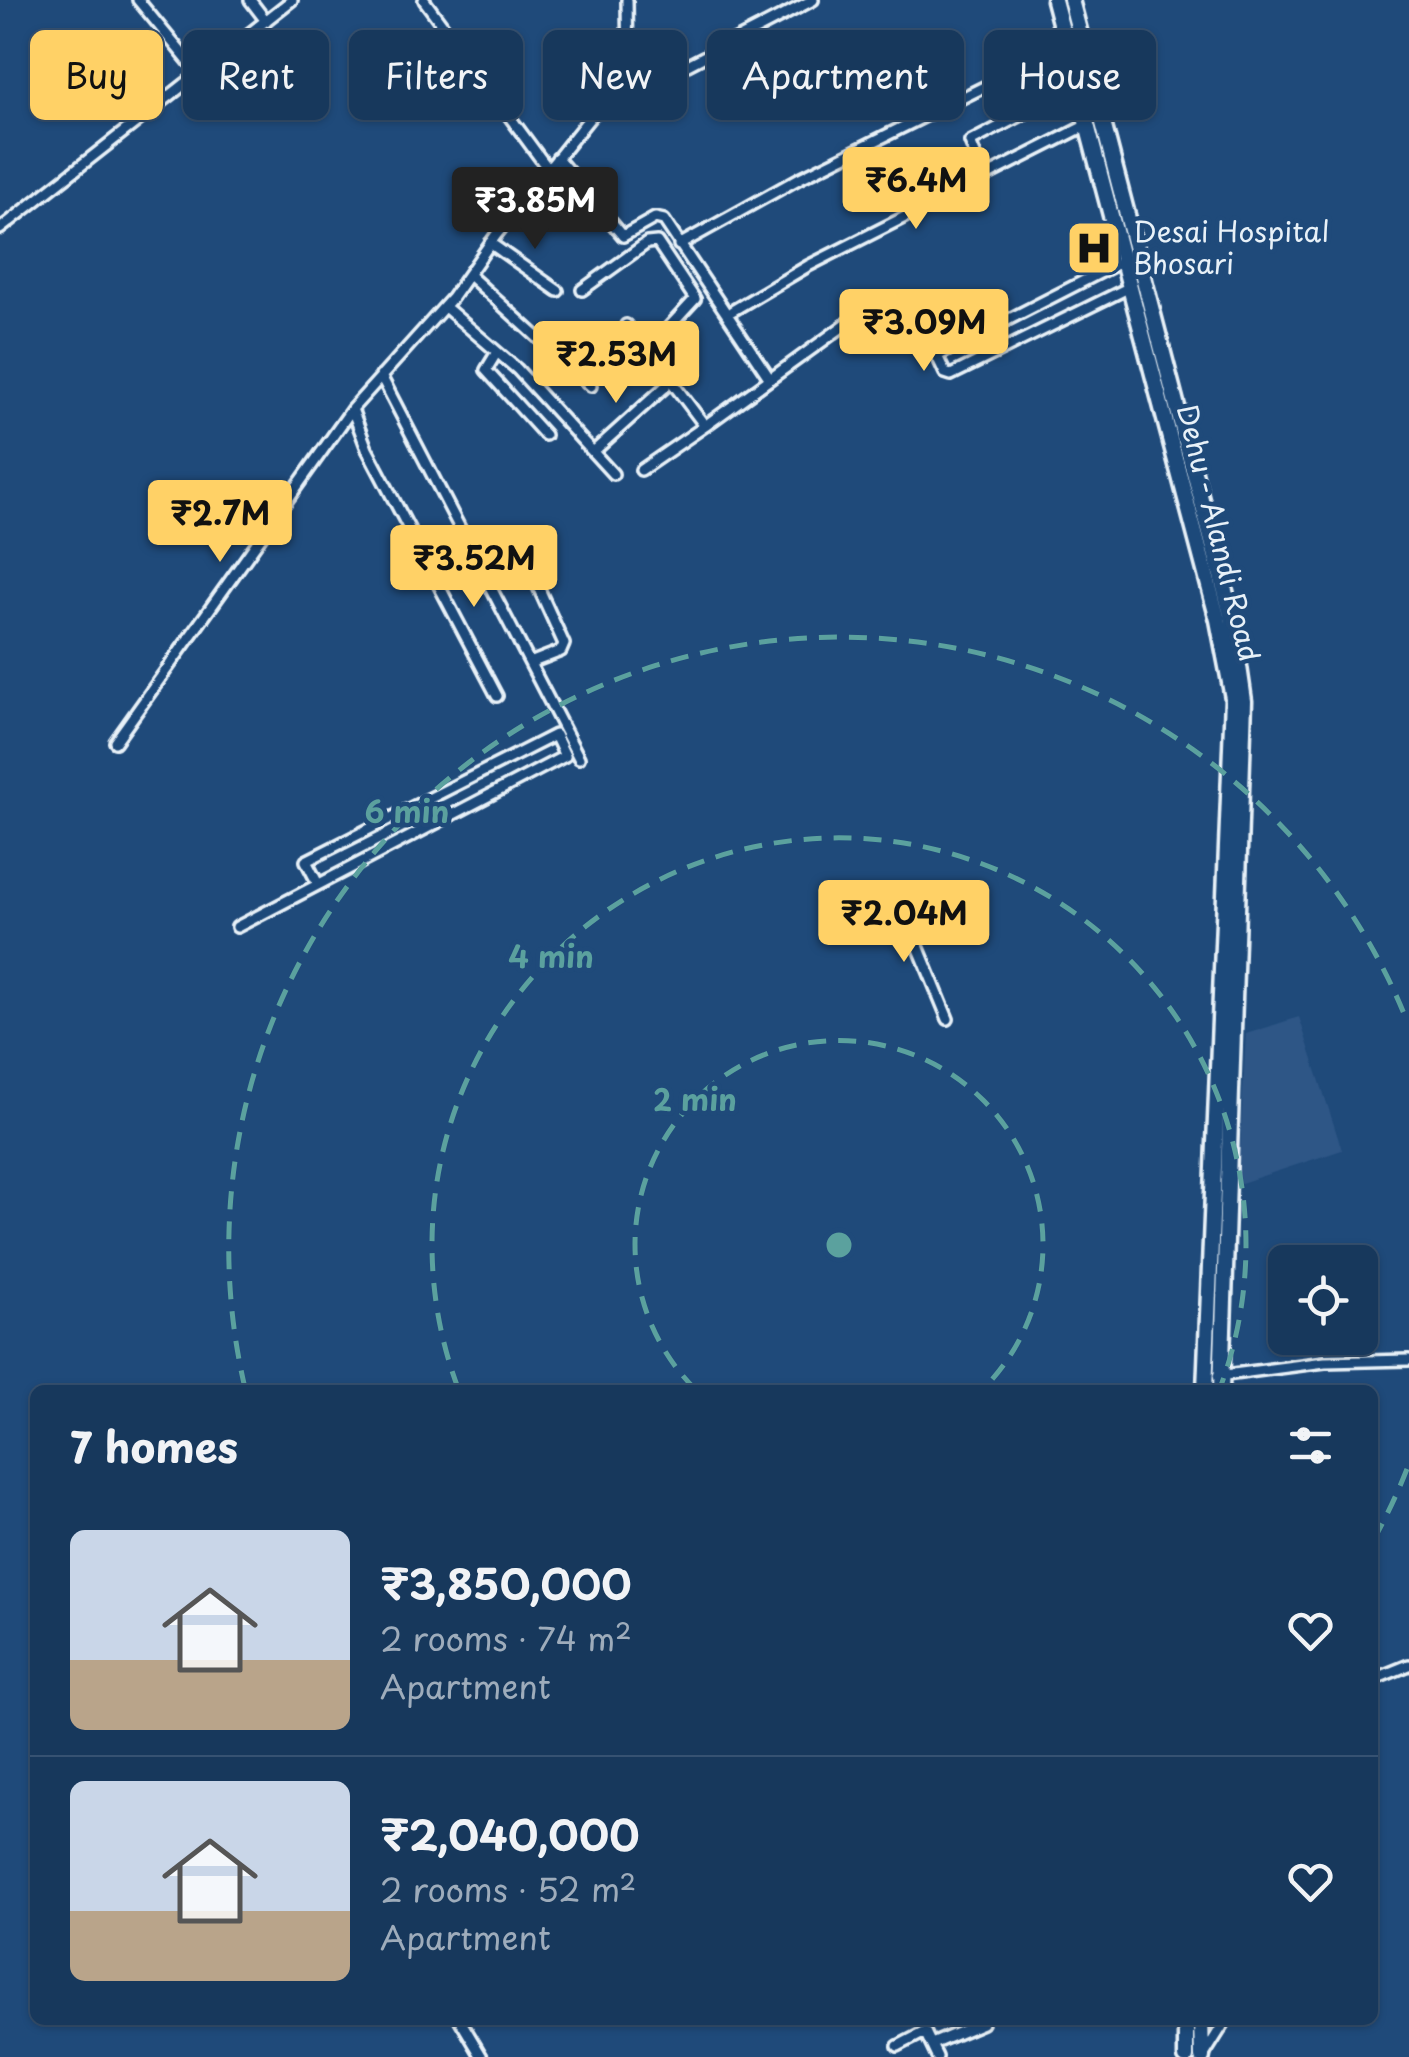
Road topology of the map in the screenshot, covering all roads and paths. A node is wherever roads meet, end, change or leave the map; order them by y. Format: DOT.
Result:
graph roads {
  1 [pos="138,0"];
  2 [pos="250,0"];
  3 [pos="292,0"];
  4 [pos="424,0"];
  5 [pos="627,0"];
  6 [pos="813,0"];
  7 [pos="1054,0"];
  8 [pos="1071,0"];
  9 [pos="265,22"];
  10 [pos="627,30"];
  11 [pos="1061,30"];
  12 [pos="687,66"];
  13 [pos="984,86"];
  14 [pos="587,120"];
  15 [pos="1012,120"];
  16 [pos="1083,120"];
  17 [pos="1084,126"];
  18 [pos="557,158"];
  19 [pos="548,169"];
  20 [pos="984,178"];
  21 [pos="0,229"];
  22 [pos="490,244"];
  23 [pos="680,245"];
  24 [pos="1122,262"];
  25 [pos="469,275"];
  26 [pos="1128,288"];
  27 [pos="582,290"];
  28 [pos="558,291"];
  29 [pos="445,307"];
  30 [pos="732,311"];
  31 [pos="850,322"];
  32 [pos="626,326"];
  33 [pos="658,338"];
  34 [pos="497,352"];
  35 [pos="381,376"];
  36 [pos="770,379"];
  37 [pos="591,386"];
  38 [pos="665,387"];
  39 [pos="352,410"];
  40 [pos="705,426"];
  41 [pos="545,434"];
  42 [pos="593,452"];
  43 [pos="641,470"];
  44 [pos="613,474"];
  45 [pos="482,570"];
  46 [pos="530,664"];
  47 [pos="497,696"];
  48 [pos="570,740"];
  49 [pos="115,742"];
  50 [pos="560,745"];
  51 [pos="579,758"];
  52 [pos="318,884"];
  53 [pos="897,895"];
  54 [pos="237,927"];
  55 [pos="948,1019"];
  56 [pos="1409,1360"];
  57 [pos="1222,1383"];
  58 [pos="1205,1384"];
  59 [pos="1409,1665"];
  60 [pos="1378,1678"];
  61 [pos="463,2025"];
  62 [pos="922,2025"];
  63 [pos="977,2025"];
  64 [pos="1186,2025"];
  65 [pos="1201,2025"];
  66 [pos="1222,2025"];
  67 [pos="925,2032"];
  68 [pos="932,2044"];
  69 [pos="898,2046"];
  70 [pos="1185,2050"];
  71 [pos="1202,2052"];
  72 [pos="482,2057"];
  73 [pos="937,2057"];
  1 -- 9 [label="street"];
  2 -- 9 [label="street"];
  3 -- 9 [label="street"];
  4 -- 19 [label="street"];
  5 -- 10 [label="street"];
  6 -- 12 [label="street"];
  7 -- 11 [label="main road, Dehu - Alandi Road"];
  8 -- 57 [label="main road, Dehu - Alandi Road"];
  9 -- 21 [label="street"];
  13 -- 23 [label="street"];
  14 -- 18 [label="street"];
  15 -- 20 [label="street"];
  16 -- 17 [label="main road, Dehu - Alandi Road"];
  17 -- 20 [label="street"];
  17 -- 24 [label="main road, Dehu - Alandi Road"];
  18 -- 19 [label="street"];
  18 -- 23 [label="street"];
  19 -- 22 [label="street"];
  20 -- 30 [label="street"];
  22 -- 25 [label="street"];
  22 -- 28 [label="street"];
  23 -- 36 [label="street"];
  24 -- 26 [label="main road, Dehu - Alandi Road"];
  24 -- 26 [label="street"];
  25 -- 29 [label="street"];
  25 -- 37 [label="street"];
  26 -- 58 [label="main road, Dehu - Alandi Road"];
  27 -- 33 [label="street"];
  29 -- 34 [label="street"];
  29 -- 35 [label="street"];
  31 -- 36 [label="street"];
  32 -- 33 [label="street"];
  33 -- 40 [label="street"];
  34 -- 41 [label="street"];
  34 -- 42 [label="street"];
  35 -- 39 [label="street"];
  35 -- 45 [label="street"];
  36 -- 40 [label="street"];
  38 -- 42 [label="street"];
  39 -- 47 [label="street"];
  39 -- 49 [label="street"];
  40 -- 43 [label="street"];
  42 -- 44 [label="street"];
  45 -- 46 [label="street"];
  45 -- 46 [label="street"];
  46 -- 48 [label="street"];
  48 -- 50 [label="street"];
  48 -- 51 [label="street"];
  50 -- 52 [label="street"];
  50 -- 52 [label="street"];
  52 -- 54 [label="street"];
  53 -- 55 [label="street"];
  56 -- 57 [label="street"];
  57 -- 58 [label="street"];
  59 -- 60 [label="street"];
  61 -- 72 [label="street"];
  62 -- 67 [label="street"];
  63 -- 68 [label="street"];
  64 -- 70 [label="main road"];
  65 -- 71 [label="main road"];
  66 -- 71 [label="street"];
  67 -- 68 [label="street"];
  67 -- 69 [label="street"];
  68 -- 73 [label="street"];
  70 -- 71 [label="main road"];
}
